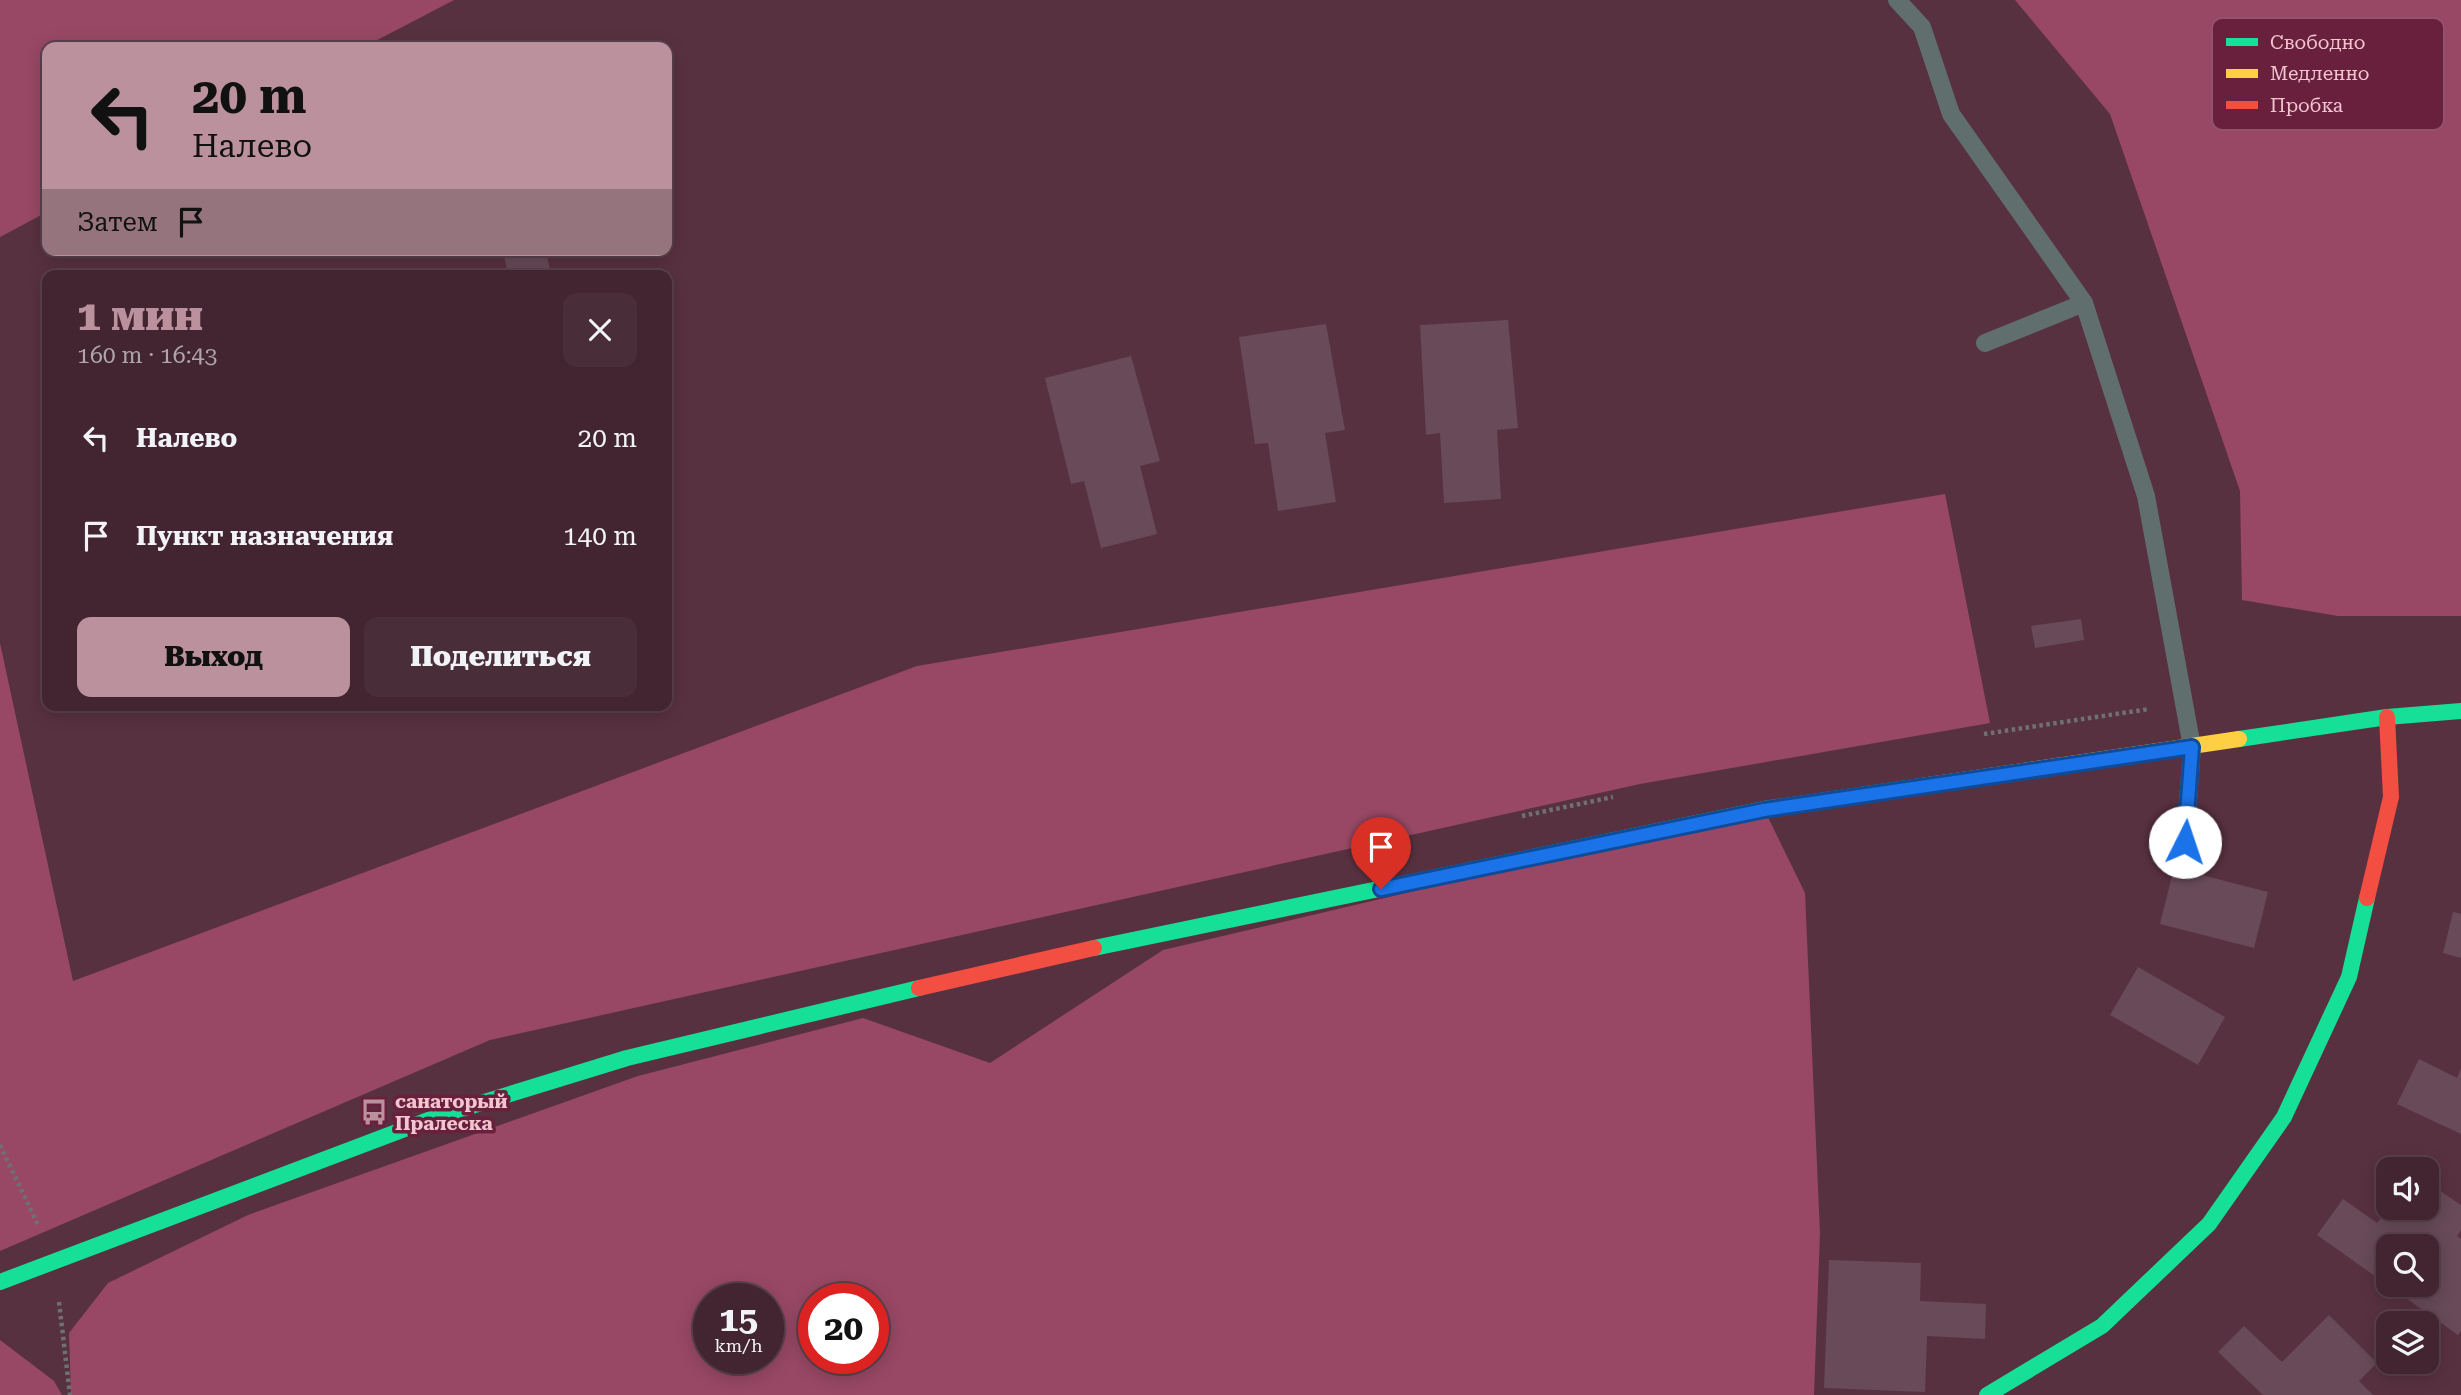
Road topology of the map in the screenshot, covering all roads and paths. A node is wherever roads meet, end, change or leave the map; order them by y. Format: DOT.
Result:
graph roads {
  1 [pos="1897,0"];
  2 [pos="2084,303"];
  3 [pos="1984,343"];
  4 [pos="2461,711"];
  5 [pos="2387,717"];
  6 [pos="2192,747"];
  7 [pos="2185,842"];
  8 [pos="0,1145"];
  9 [pos="54,1261"];
  10 [pos="0,1282"];
  11 [pos="70,1395"];
  12 [pos="1987,1395"];
  1 -- 2 [label="lane"];
  2 -- 3 [label="lane"];
  2 -- 6 [label="lane"];
  4 -- 5 [label="street"];
  5 -- 6 [label="street"];
  5 -- 12 [label="street"];
  6 -- 7 [label="lane"];
  6 -- 9 [label="street"];
  8 -- 9 [label="path"];
  9 -- 10 [label="street"];
  9 -- 11 [label="path"];
}
